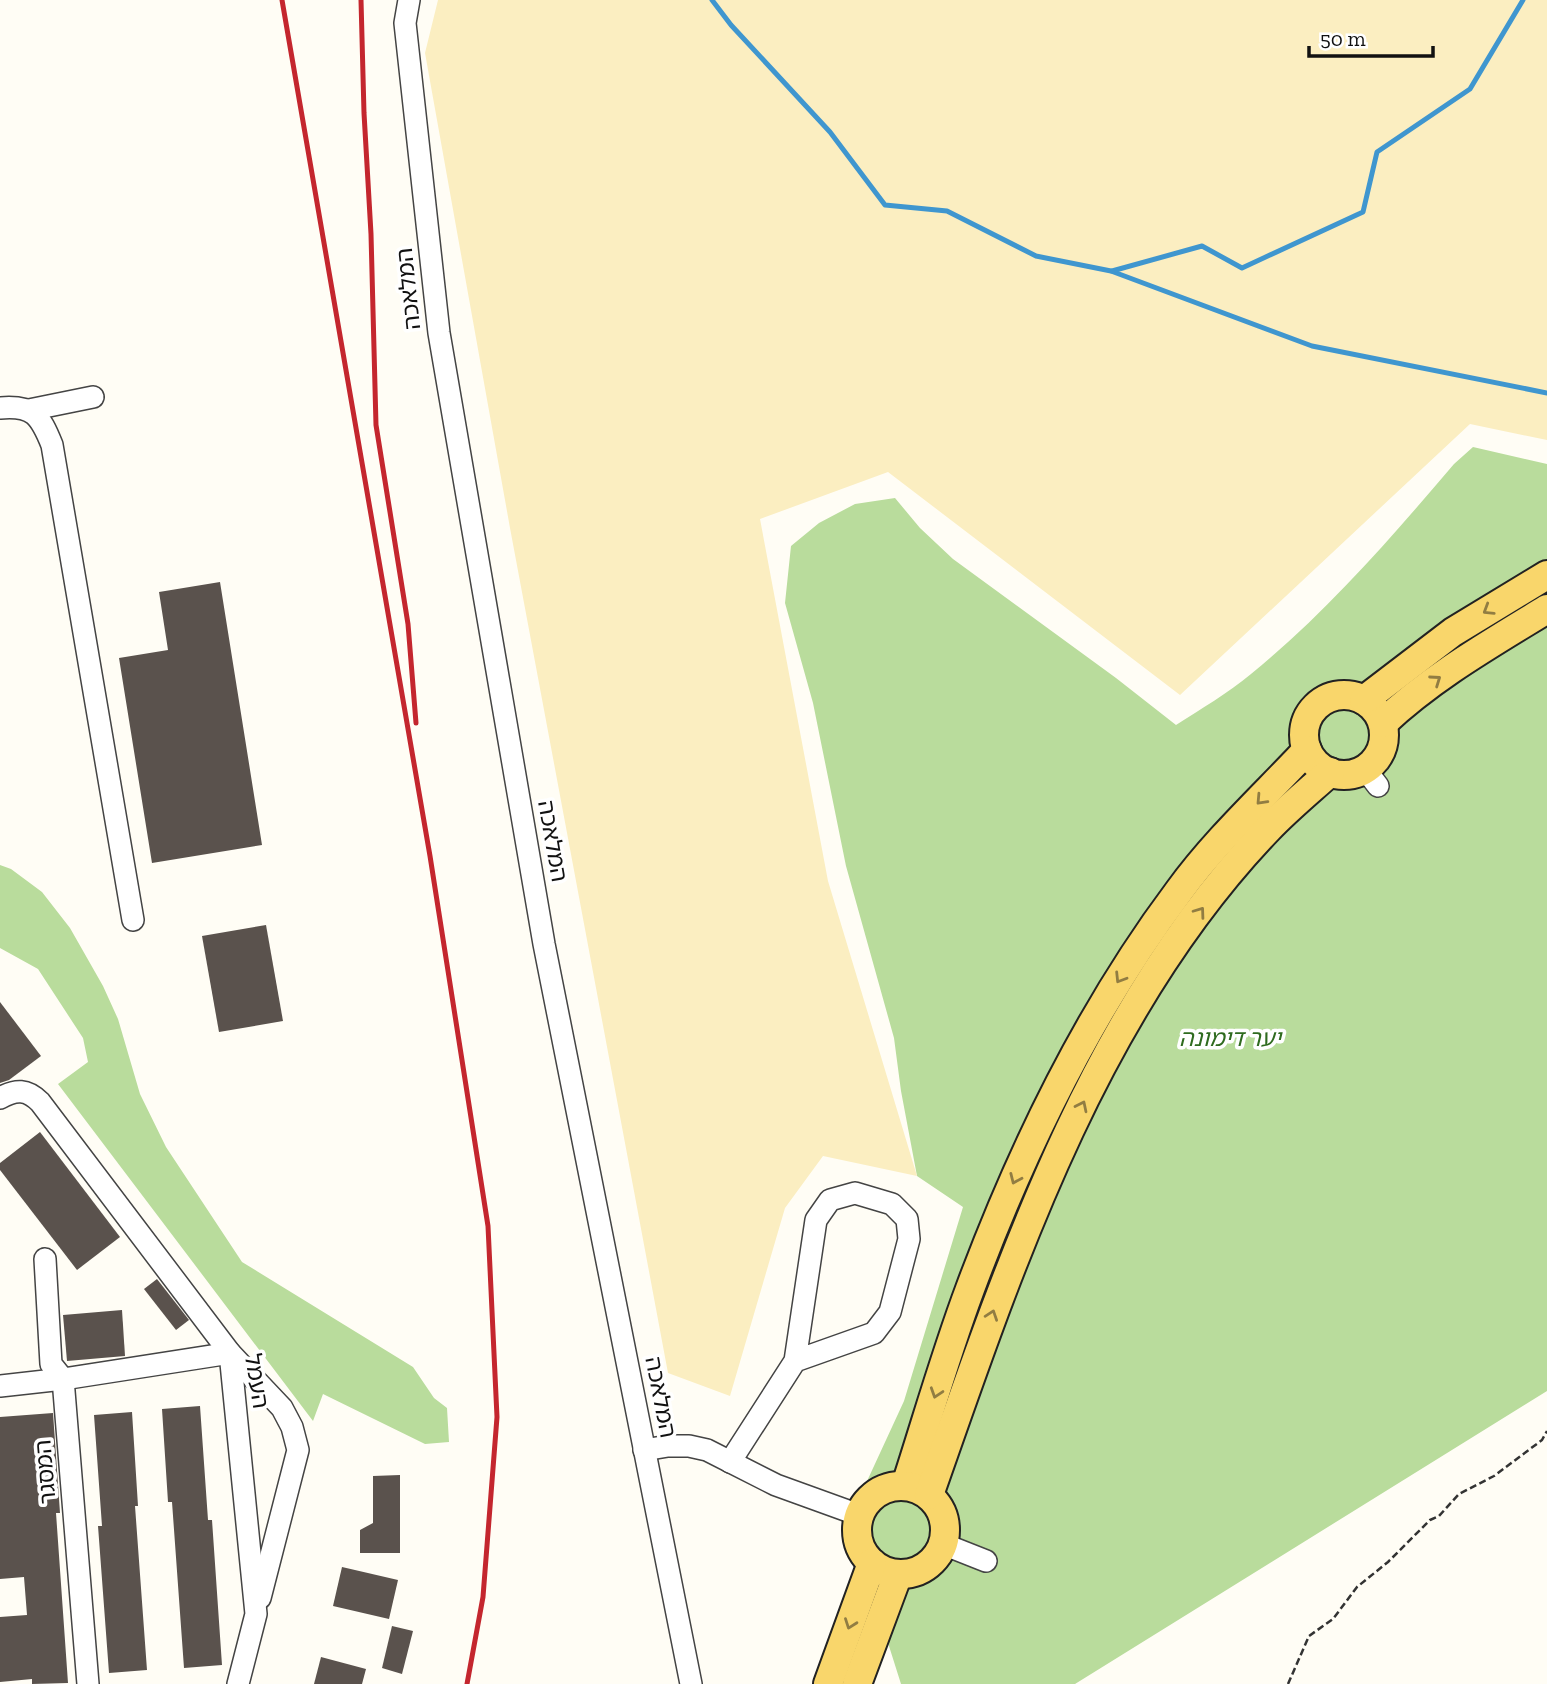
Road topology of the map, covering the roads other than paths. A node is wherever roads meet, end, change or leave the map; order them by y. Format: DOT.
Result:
graph roads {
  1 [pos="409,0"];
  2 [pos="93,397"];
  3 [pos="0,408"];
  4 [pos="29,410"];
  5 [pos="1547,575"];
  6 [pos="1547,609"];
  7 [pos="1364,700"];
  8 [pos="1391,729"];
  9 [pos="1307,750"];
  10 [pos="1330,772"];
  11 [pos="133,920"];
  12 [pos="0,1098"];
  13 [pos="45,1259"];
  14 [pos="230,1353"];
  15 [pos="795,1361"];
  16 [pos="64,1379"];
  17 [pos="0,1386"];
  18 [pos="644,1450"];
  19 [pos="730,1462"];
  20 [pos="928,1493"];
  21 [pos="859,1515"];
  22 [pos="949,1546"];
  23 [pos="986,1561"];
  24 [pos="872,1563"];
  25 [pos="908,1580"];
  26 [pos="256,1614"];
  27 [pos="88,1684"];
  28 [pos="238,1684"];
  29 [pos="691,1684"];
  30 [pos="828,1684"];
  31 [pos="857,1684"];
  1 -- 18 [label="street, המלאכה"];
  2 -- 4 [label="street"];
  3 -- 4 [label="street"];
  4 -- 11 [label="street"];
  5 -- 7 [label="main road, one-way"];
  8 -- 6 [label="main road, one-way"];
  7 -- 8 [label="main road"];
  7 -- 9 [label="main road"];
  8 -- 10 [label="main road"];
  9 -- 10 [label="main road"];
  9 -- 20 [label="main road, one-way"];
  20 -- 10 [label="main road, one-way"];
  12 -- 14 [label="street, העמל"];
  13 -- 16 [label="street, המסגר"];
  14 -- 16 [label="street"];
  14 -- 26 [label="street, העמל"];
  14 -- 26 [label="street"];
  15 -- 15 [label="street"];
  15 -- 19 [label="street"];
  16 -- 17 [label="street"];
  16 -- 27 [label="street, המסגר"];
  18 -- 19 [label="street"];
  18 -- 29 [label="street, המלאכה"];
  19 -- 21 [label="street"];
  20 -- 21 [label="main road"];
  20 -- 22 [label="main road"];
  21 -- 24 [label="main road"];
  22 -- 23 [label="street"];
  22 -- 25 [label="main road"];
  24 -- 25 [label="main road"];
  24 -- 30 [label="main road, one-way"];
  25 -- 31 [label="main road"];
  26 -- 28 [label="street, העמל"];
}
